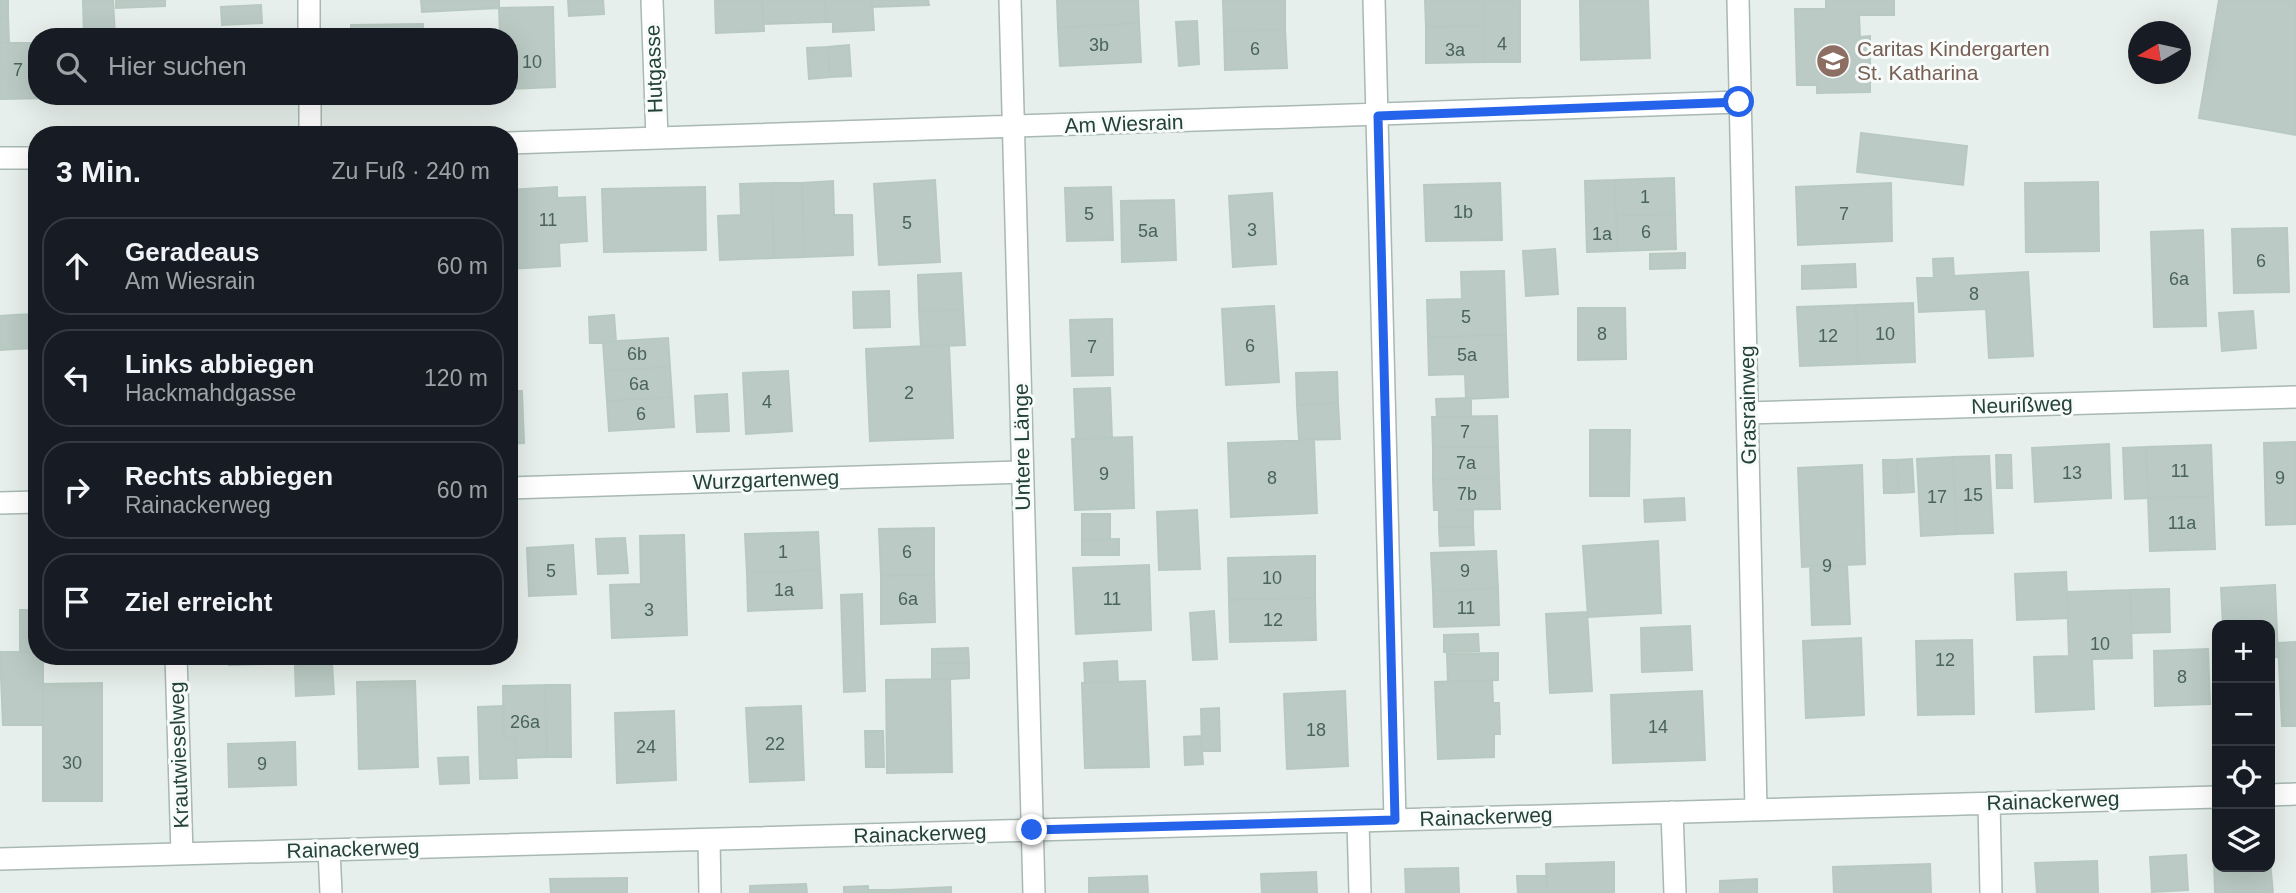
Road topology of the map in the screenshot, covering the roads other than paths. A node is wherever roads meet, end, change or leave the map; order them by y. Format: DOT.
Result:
graph roads {
  1 [pos="309,0"];
  2 [pos="652,0"];
  3 [pos="1010,0"];
  4 [pos="1374,0"];
  5 [pos="1738,0"];
  6 [pos="309,28"];
  7 [pos="1739,102"];
  8 [pos="310,105"];
  9 [pos="1378,116"];
  10 [pos="310,126"];
  11 [pos="1014,127"];
  12 [pos="657,138"];
  13 [pos="518,143"];
  14 [pos="0,158"];
  15 [pos="28,158"];
  16 [pos="2296,397"];
  17 [pos="1748,413"];
  18 [pos="1023,472"];
  19 [pos="518,488"];
  20 [pos="28,502"];
  21 [pos="0,503"];
  22 [pos="176,665"];
  23 [pos="2296,794"];
  24 [pos="2275,795"];
  25 [pos="2212,797"];
  26 [pos="1989,803"];
  27 [pos="1756,810"];
  28 [pos="1672,812"];
  29 [pos="1395,820"];
  30 [pos="1358,821"];
  31 [pos="1032,830"];
  32 [pos="709,839"];
  33 [pos="329,850"];
  34 [pos="182,855"];
  35 [pos="0,859"];
  36 [pos="331,893"];
  37 [pos="710,893"];
  38 [pos="1034,893"];
  39 [pos="1360,893"];
  40 [pos="1675,893"];
  41 [pos="1991,893"];
  1 -- 6 [label="street"];
  2 -- 12 [label="street, Hutgasse"];
  3 -- 11 [label="street, Untere Länge"];
  4 -- 9 [label="street"];
  5 -- 7 [label="street, Grasrainweg"];
  7 -- 9 [label="street, Am Wiesrain"];
  7 -- 17 [label="street, Grasrainweg"];
  8 -- 10 [label="street"];
  9 -- 11 [label="street, Am Wiesrain"];
  9 -- 29 [label="street"];
  11 -- 12 [label="street, Am Wiesrain"];
  11 -- 18 [label="street, Untere Länge"];
  12 -- 13 [label="street, Am Wiesrain"];
  14 -- 15 [label="street"];
  16 -- 17 [label="street, Neurißweg"];
  17 -- 27 [label="street, Grasrainweg"];
  18 -- 19 [label="street, Wurzgartenweg"];
  18 -- 31 [label="street, Untere Länge"];
  20 -- 21 [label="street"];
  22 -- 34 [label="street, Krautwieselweg"];
  23 -- 24 [label="street"];
  25 -- 26 [label="street, Rainackerweg"];
  26 -- 27 [label="street, Rainackerweg"];
  26 -- 41 [label="street"];
  27 -- 28 [label="street, Rainackerweg"];
  28 -- 29 [label="street, Rainackerweg"];
  28 -- 40 [label="street"];
  29 -- 30 [label="street, Rainackerweg"];
  30 -- 31 [label="street, Rainackerweg"];
  30 -- 39 [label="street"];
  31 -- 32 [label="street, Rainackerweg"];
  31 -- 38 [label="street, Untere Länge"];
  32 -- 33 [label="street, Rainackerweg"];
  32 -- 37 [label="street"];
  33 -- 34 [label="street, Rainackerweg"];
  33 -- 36 [label="street"];
  34 -- 35 [label="street, Rainackerweg"];
}
